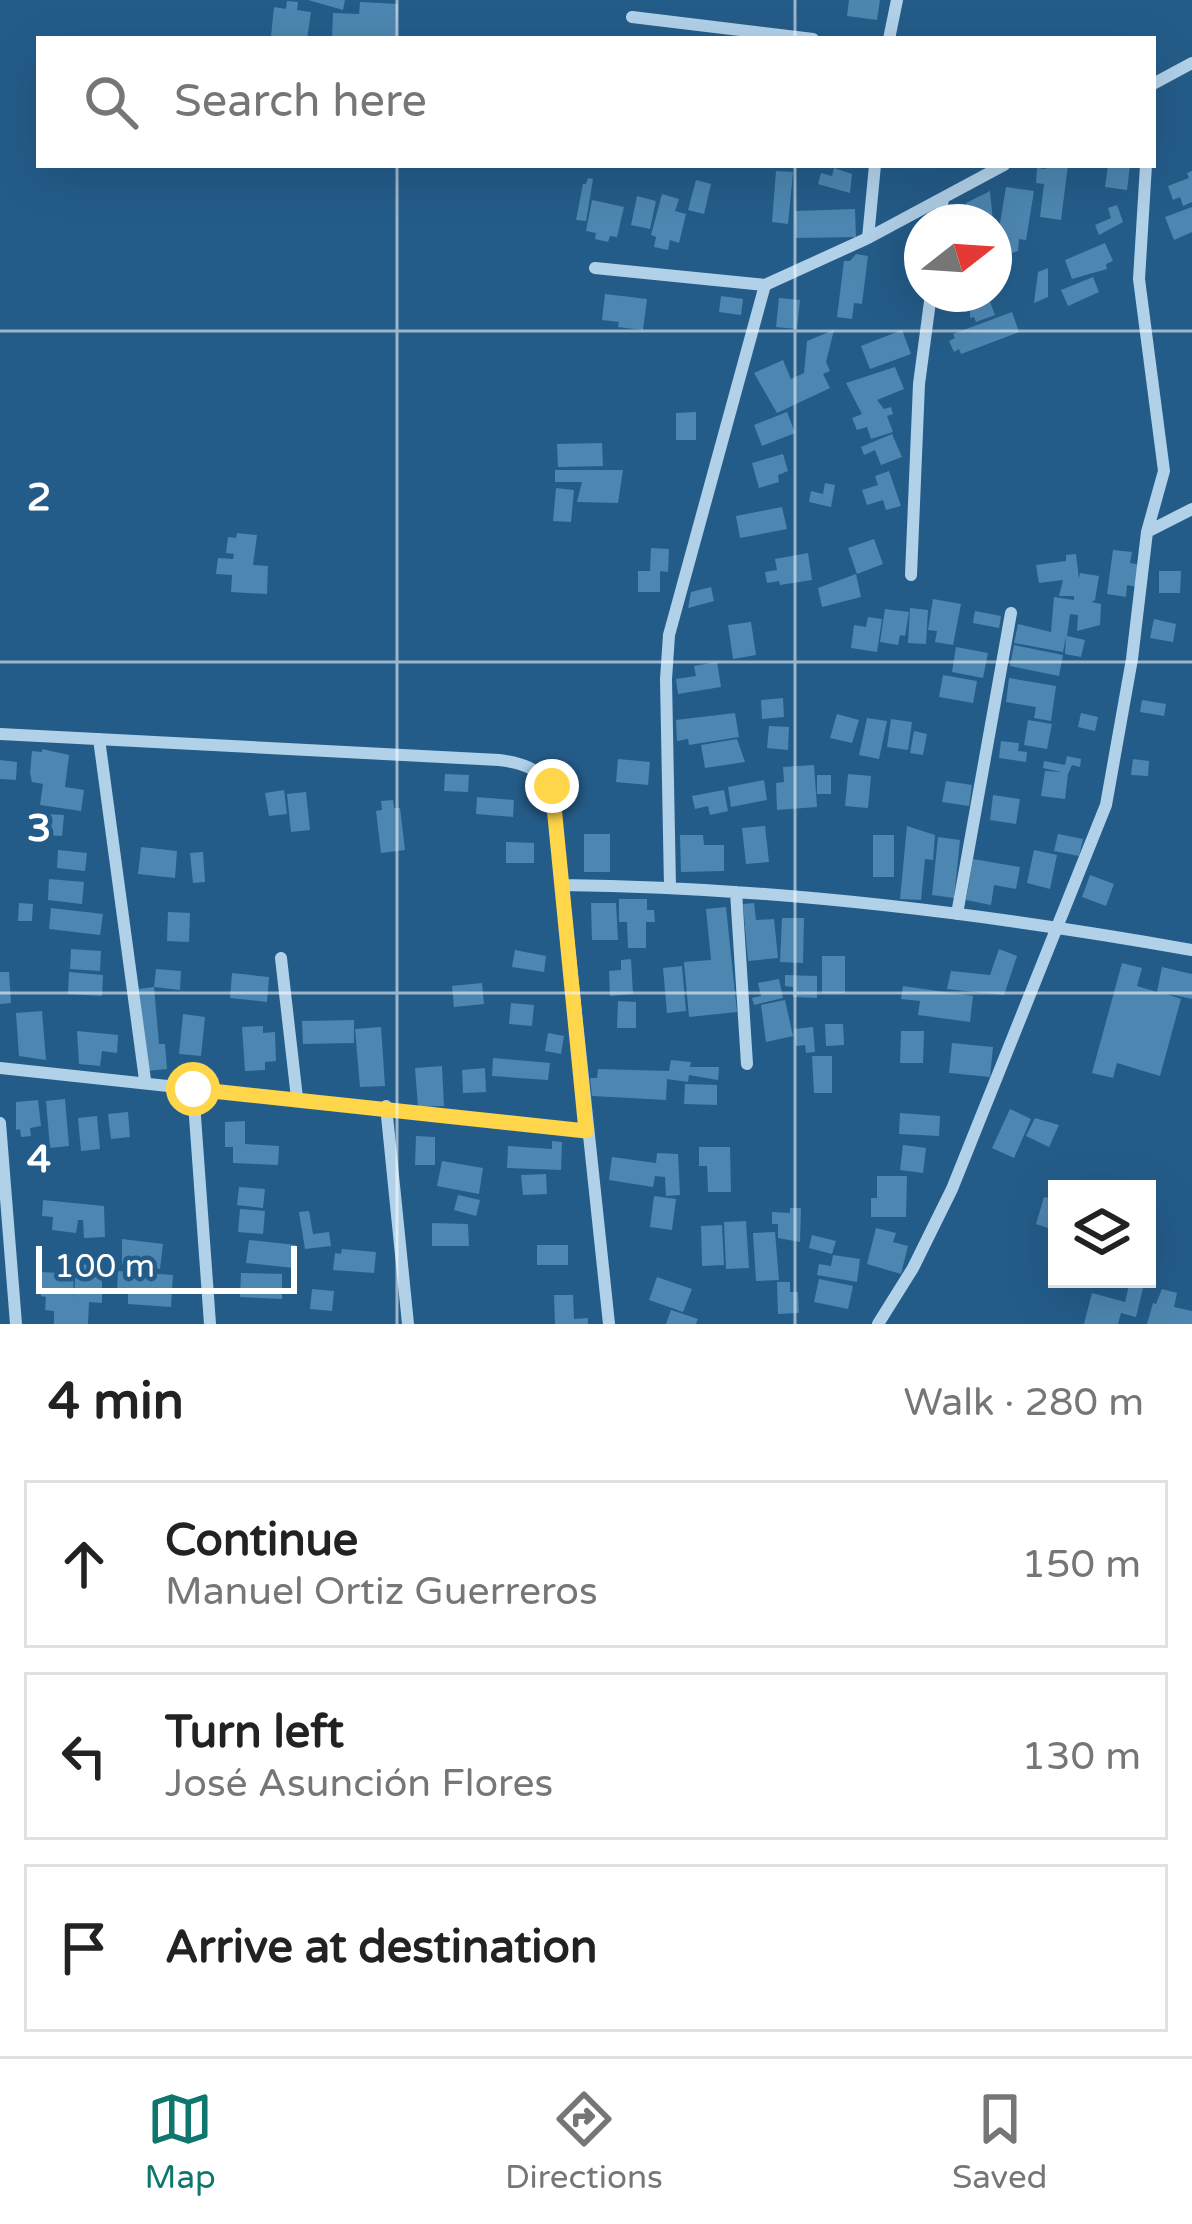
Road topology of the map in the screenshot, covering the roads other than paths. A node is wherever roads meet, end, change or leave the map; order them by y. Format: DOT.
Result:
graph roads {
  1 [pos="897,0"];
  2 [pos="632,17"];
  3 [pos="788,36"];
  4 [pos="890,36"];
  5 [pos="1192,63"];
  6 [pos="1156,82"];
  7 [pos="875,168"];
  8 [pos="999,168"];
  9 [pos="1147,168"];
  10 [pos="944,198"];
  11 [pos="943,204"];
  12 [pos="868,238"];
  13 [pos="596,268"];
  14 [pos="765,285"];
  15 [pos="929,312"];
  16 [pos="1192,509"];
  17 [pos="1148,532"];
  18 [pos="910,575"];
  19 [pos="1011,613"];
  20 [pos="0,734"];
  21 [pos="99,739"];
  22 [pos="562,885"];
  23 [pos="670,886"];
  24 [pos="736,892"];
  25 [pos="957,914"];
  26 [pos="1060,926"];
  27 [pos="1192,950"];
  28 [pos="281,958"];
  29 [pos="748,1064"];
  30 [pos="0,1068"];
  31 [pos="145,1080"];
  32 [pos="193,1089"];
  33 [pos="297,1098"];
  34 [pos="386,1106"];
  35 [pos="0,1124"];
  36 [pos="586,1131"];
  37 [pos="16,1324"];
  38 [pos="210,1324"];
  39 [pos="408,1324"];
  40 [pos="608,1324"];
  41 [pos="878,1324"];
  1 -- 4 [label="street"];
  2 -- 3 [label="street"];
  5 -- 6 [label="street"];
  7 -- 12 [label="street"];
  8 -- 10 [label="street"];
  9 -- 17 [label="street"];
  10 -- 11 [label="street"];
  10 -- 12 [label="street"];
  12 -- 14 [label="street"];
  13 -- 14 [label="street"];
  14 -- 23 [label="street"];
  15 -- 18 [label="street"];
  16 -- 17 [label="street"];
  17 -- 26 [label="street"];
  19 -- 25 [label="street"];
  20 -- 21 [label="street"];
  21 -- 22 [label="street"];
  21 -- 31 [label="street"];
  22 -- 23 [label="street"];
  22 -- 36 [label="street"];
  23 -- 24 [label="street"];
  24 -- 25 [label="street"];
  24 -- 29 [label="street"];
  25 -- 26 [label="street"];
  26 -- 27 [label="street"];
  26 -- 41 [label="street"];
  28 -- 33 [label="street"];
  30 -- 31 [label="street"];
  31 -- 32 [label="street"];
  32 -- 33 [label="street"];
  32 -- 38 [label="street"];
  33 -- 34 [label="street"];
  34 -- 36 [label="street"];
  34 -- 39 [label="street"];
  35 -- 37 [label="street"];
  36 -- 40 [label="street"];
}
